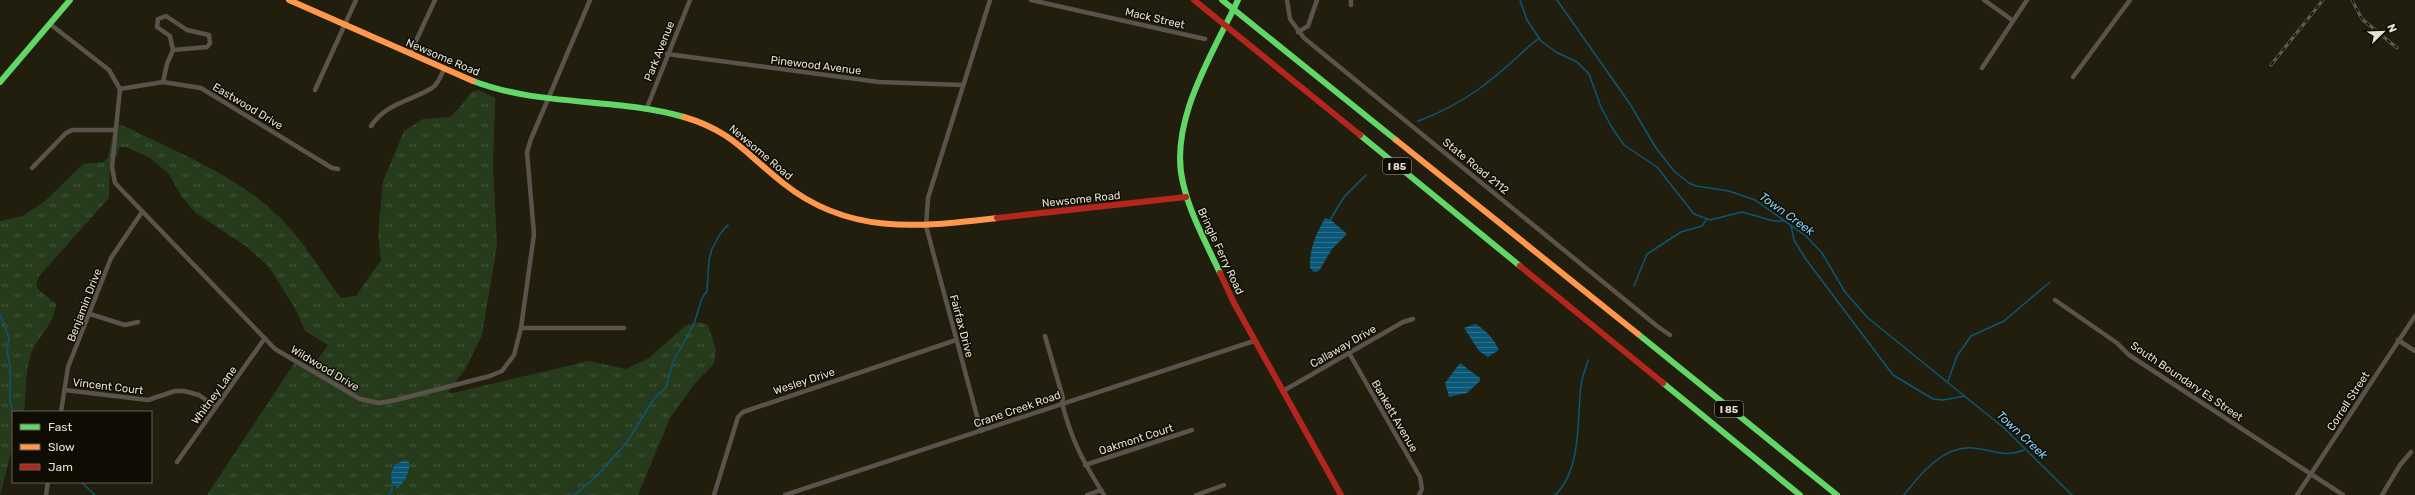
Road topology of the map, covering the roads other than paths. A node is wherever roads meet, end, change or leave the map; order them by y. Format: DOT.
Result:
graph roads {
  1 [pos="70,0"];
  2 [pos="289,0"];
  3 [pos="356,0"];
  4 [pos="435,0"];
  5 [pos="590,0"];
  6 [pos="690,0"];
  7 [pos="990,0"];
  8 [pos="1031,0"];
  9 [pos="1194,0"];
  10 [pos="1222,0"];
  11 [pos="1238,0"];
  12 [pos="1287,0"];
  13 [pos="1317,0"];
  14 [pos="1984,0"];
  15 [pos="2027,0"];
  16 [pos="2130,0"];
  17 [pos="2012,20"];
  18 [pos="50,24"];
  19 [pos="345,26"];
  20 [pos="1298,32"];
  21 [pos="1205,39"];
  22 [pos="173,50"];
  23 [pos="410,54"];
  24 [pos="667,54"];
  25 [pos="1982,68"];
  26 [pos="444,70"];
  27 [pos="2073,77"];
  28 [pos="0,82"];
  29 [pos="163,82"];
  30 [pos="963,85"];
  31 [pos="120,89"];
  32 [pos="315,90"];
  33 [pos="548,99"];
  34 [pos="646,110"];
  35 [pos="371,126"];
  36 [pos="116,130"];
  37 [pos="32,168"];
  38 [pos="336,169"];
  39 [pos="1186,197"];
  40 [pos="142,212"];
  41 [pos="926,226"];
  42 [pos="2055,300"];
  43 [pos="90,314"];
  44 [pos="2415,316"];
  45 [pos="1413,319"];
  46 [pos="138,322"];
  47 [pos="521,328"];
  48 [pos="624,328"];
  49 [pos="1670,334"];
  50 [pos="1045,336"];
  51 [pos="265,338"];
  52 [pos="956,340"];
  53 [pos="2398,340"];
  54 [pos="1254,341"];
  55 [pos="2415,351"];
  56 [pos="1349,353"];
  57 [pos="64,390"];
  58 [pos="1283,391"];
  59 [pos="1062,403"];
  60 [pos="216,407"];
  61 [pos="61,411"];
  62 [pos="1192,430"];
  63 [pos="980,431"];
  64 [pos="2411,452"];
  65 [pos="177,462"];
  66 [pos="1085,465"];
  67 [pos="2311,474"];
  68 [pos="48,483"];
  69 [pos="1224,485"];
  70 [pos="1102,493"];
  71 [pos="46,495"];
  72 [pos="714,495"];
  73 [pos="785,495"];
  74 [pos="1087,495"];
  75 [pos="1196,495"];
  76 [pos="1341,495"];
  77 [pos="1419,495"];
  78 [pos="1800,495"];
  79 [pos="1837,495"];
  80 [pos="2297,495"];
  81 [pos="2343,495"];
  82 [pos="2382,495"];
  1 -- 18 [label="main road"];
  2 -- 19 [label="main road, Newsome Road"];
  3 -- 19 [label="street"];
  4 -- 23 [label="street"];
  5 -- 33 [label="street, Wildwood Drive"];
  6 -- 24 [label="street, Park Avenue"];
  7 -- 30 [label="street"];
  8 -- 21 [label="street, Mack Street"];
  9 -- 78 [label="main road, I 85"];
  10 -- 79 [label="main road, I 85"];
  11 -- 39 [label="main road, Bringle Ferry Road"];
  12 -- 20 [label="street, State Road 2112"];
  13 -- 20 [label="street"];
  14 -- 17 [label="street"];
  15 -- 17 [label="street"];
  16 -- 27 [label="street"];
  17 -- 25 [label="street"];
  18 -- 28 [label="main road"];
  18 -- 31 [label="street"];
  19 -- 23 [label="main road, Newsome Road"];
  19 -- 32 [label="street"];
  20 -- 49 [label="street, State Road 2112"];
  22 -- 22 [label="street"];
  22 -- 29 [label="street"];
  23 -- 26 [label="main road, Newsome Road"];
  24 -- 30 [label="street, Pinewood Avenue"];
  24 -- 34 [label="street, Park Avenue"];
  26 -- 33 [label="main road, Newsome Road"];
  26 -- 35 [label="street"];
  29 -- 31 [label="street, Eastwood Drive"];
  29 -- 38 [label="street, Eastwood Drive"];
  30 -- 41 [label="street"];
  31 -- 36 [label="street, Wildwood Drive"];
  33 -- 34 [label="main road, Newsome Road"];
  33 -- 47 [label="street, Wildwood Drive"];
  34 -- 41 [label="main road, Newsome Road"];
  36 -- 37 [label="street"];
  36 -- 40 [label="street, Wildwood Drive"];
  39 -- 41 [label="main road, Newsome Road"];
  39 -- 54 [label="main road, Bringle Ferry Road"];
  40 -- 43 [label="street, Benjamin Drive"];
  40 -- 51 [label="street, Wildwood Drive"];
  41 -- 52 [label="street, Fairfax Drive"];
  42 -- 67 [label="street, South Boundary Es Street"];
  43 -- 46 [label="street"];
  43 -- 57 [label="street, Benjamin Drive"];
  44 -- 53 [label="street, Correll Street"];
  45 -- 56 [label="street, Callaway Drive"];
  47 -- 48 [label="street"];
  47 -- 51 [label="street, Wildwood Drive"];
  50 -- 59 [label="street"];
  51 -- 60 [label="street, Whitney Lane"];
  52 -- 63 [label="street, Fairfax Drive"];
  52 -- 72 [label="street, Wesley Drive"];
  53 -- 55 [label="street"];
  53 -- 67 [label="street, Correll Street"];
  54 -- 58 [label="main road, Bringle Ferry Road"];
  54 -- 59 [label="street, Crane Creek Road"];
  56 -- 58 [label="street, Callaway Drive"];
  56 -- 77 [label="street, Bankett Avenue"];
  57 -- 60 [label="street, Vincent Court"];
  57 -- 61 [label="street, Benjamin Drive"];
  58 -- 76 [label="main road, Bringle Ferry Road"];
  59 -- 63 [label="street, Crane Creek Road"];
  59 -- 66 [label="street"];
  60 -- 65 [label="street, Whitney Lane"];
  62 -- 66 [label="street, Oakmont Court"];
  63 -- 73 [label="street, Crane Creek Road"];
  64 -- 82 [label="street"];
  66 -- 70 [label="street"];
  67 -- 80 [label="street, Correll Street"];
  67 -- 81 [label="street, South Boundary Es Street"];
  68 -- 71 [label="street"];
  69 -- 75 [label="street"];
  70 -- 74 [label="street"];
}
